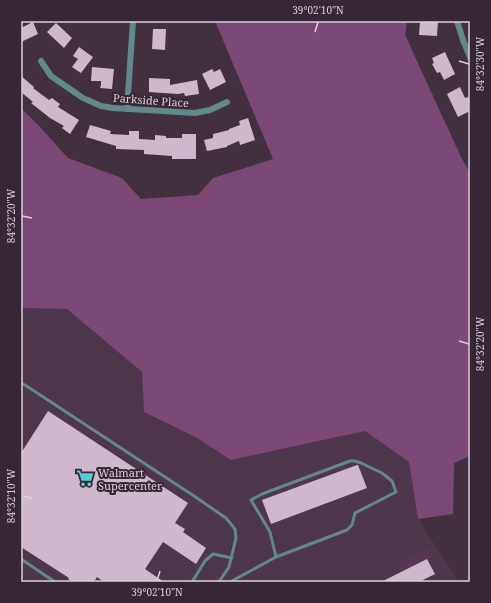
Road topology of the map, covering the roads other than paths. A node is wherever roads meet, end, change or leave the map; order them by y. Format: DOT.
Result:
graph roads {
  1 [pos="132,21"];
  2 [pos="458,21"];
  3 [pos="470,57"];
  4 [pos="41,61"];
  5 [pos="227,102"];
  6 [pos="127,109"];
  7 [pos="21,383"];
  8 [pos="276,557"];
  9 [pos="232,558"];
  10 [pos="21,559"];
  11 [pos="56,582"];
  12 [pos="192,582"];
  13 [pos="219,582"];
  14 [pos="230,582"];
  1 -- 6 [label="street"];
  2 -- 3 [label="street"];
  4 -- 6 [label="street, Parkside Place"];
  5 -- 6 [label="street, Parkside Place"];
  7 -- 9 [label="lane"];
  8 -- 8 [label="lane"];
  8 -- 14 [label="lane"];
  9 -- 12 [label="lane"];
  9 -- 13 [label="lane"];
  10 -- 11 [label="lane"];
}
